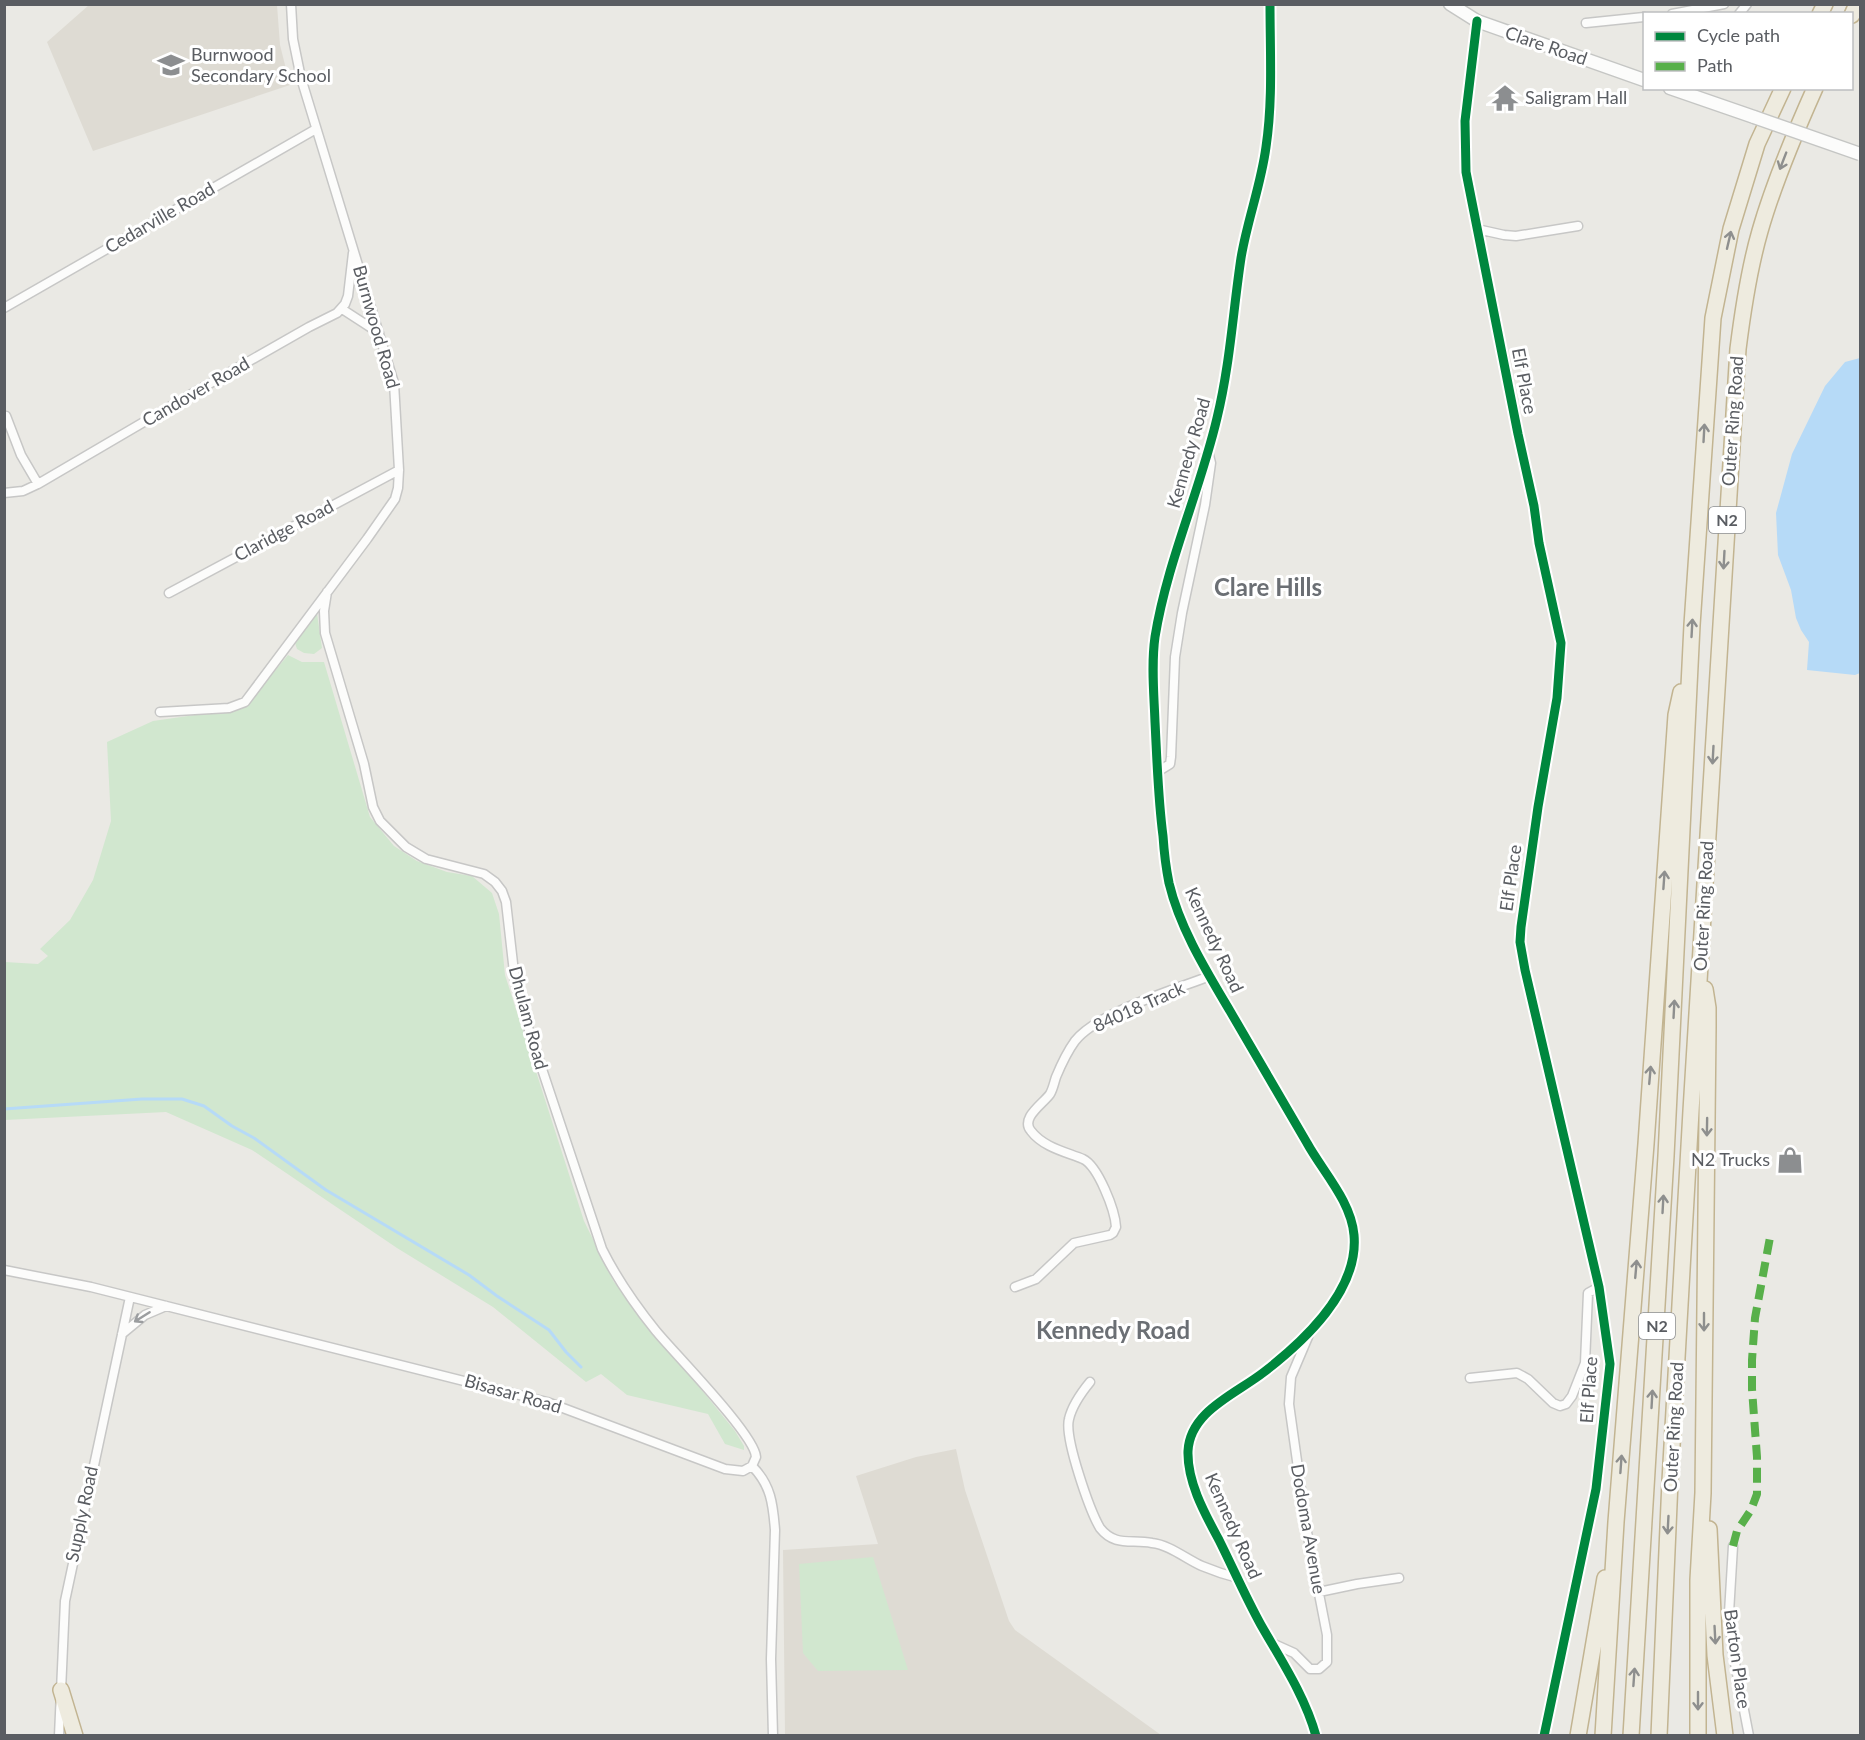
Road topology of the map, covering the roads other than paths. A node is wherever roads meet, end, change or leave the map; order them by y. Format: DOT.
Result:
graph roads {
  1 [pos="291,4"];
  2 [pos="1270,4"];
  3 [pos="1450,4"];
  4 [pos="1724,4"];
  5 [pos="1693,12"];
  6 [pos="1643,17"];
  7 [pos="1477,21"];
  8 [pos="1586,23"];
  9 [pos="1643,80"];
  10 [pos="1676,90"];
  11 [pos="1782,90"];
  12 [pos="1814,90"];
  13 [pos="316,129"];
  14 [pos="1860,154"];
  15 [pos="1578,226"];
  16 [pos="1477,229"];
  17 [pos="353,249"];
  18 [pos="4,308"];
  19 [pos="342,309"];
  20 [pos="380,333"];
  21 [pos="6,416"];
  22 [pos="1208,451"];
  23 [pos="399,470"];
  24 [pos="38,484"];
  25 [pos="4,493"];
  26 [pos="327,592"];
  27 [pos="169,593"];
  28 [pos="1690,669"];
  29 [pos="160,712"];
  30 [pos="1157,772"];
  31 [pos="1701,964"];
  32 [pos="1210,976"];
  33 [pos="4,1270"];
  34 [pos="1015,1287"];
  35 [pos="1599,1287"];
  36 [pos="130,1297"];
  37 [pos="167,1305"];
  38 [pos="1310,1333"];
  39 [pos="121,1335"];
  40 [pos="1470,1378"];
  41 [pos="1090,1382"];
  42 [pos="752,1466"];
  43 [pos="1703,1493"];
  44 [pos="1616,1522"];
  45 [pos="1732,1546"];
  46 [pos="1238,1578"];
  47 [pos="1399,1578"];
  48 [pos="1319,1592"];
  49 [pos="1599,1610"];
  50 [pos="1274,1644"];
  51 [pos="61,1690"];
  52 [pos="771,1733"];
  53 [pos="1724,1733"];
  54 [pos="58,1736"];
  55 [pos="75,1736"];
  56 [pos="1316,1736"];
  57 [pos="1544,1736"];
  58 [pos="1567,1736"];
  59 [pos="1578,1736"];
  60 [pos="1604,1736"];
  61 [pos="1631,1736"];
  62 [pos="1659,1736"];
  63 [pos="1698,1736"];
  64 [pos="1749,1736"];
  1 -- 13 [label="street, Burnwood Road"];
  2 -- 22 [label="street, Kennedy Road"];
  3 -- 7 [label="street, Clare Road"];
  4 -- 5 [label="street"];
  6 -- 8 [label="street, Clare Road"];
  7 -- 9 [label="street, Clare Road"];
  7 -- 16 [label="street, Elf Place"];
  10 -- 14 [label="street, bridge"];
  28 -- 11 [label="highway, Outer Ring Road / N2, one-way"];
  12 -- 31 [label="highway, Outer Ring Road / N2, one-way"];
  13 -- 17 [label="street, Burnwood Road"];
  13 -- 18 [label="street, Cedarville Road"];
  15 -- 16 [label="street"];
  16 -- 35 [label="street, Elf Place"];
  17 -- 19 [label="street"];
  17 -- 20 [label="street, Burnwood Road"];
  19 -- 20 [label="street"];
  19 -- 24 [label="street, Candover Road"];
  20 -- 23 [label="street, Burnwood Road"];
  21 -- 24 [label="street"];
  22 -- 30 [label="street, Kennedy Road"];
  22 -- 30 [label="street"];
  23 -- 26 [label="street, Burnwood Road"];
  23 -- 27 [label="street, Claridge Road"];
  24 -- 25 [label="street, Candover Road"];
  26 -- 29 [label="street, Burnwood Road"];
  26 -- 42 [label="street, Dhulam Road"];
  44 -- 28 [label="highway, one-way"];
  61 -- 28 [label="highway, Outer Ring Road / N2, one-way"];
  30 -- 32 [label="street, Kennedy Road"];
  31 -- 43 [label="highway, one-way"];
  31 -- 62 [label="highway, Outer Ring Road / N2, one-way"];
  32 -- 34 [label="street, 84018 Track"];
  32 -- 38 [label="street, Kennedy Road"];
  33 -- 36 [label="street, Bisasar Road"];
  35 -- 40 [label="street"];
  35 -- 57 [label="street, Elf Place"];
  36 -- 37 [label="street, Bisasar Road"];
  36 -- 39 [label="street, Supply Road"];
  37 -- 39 [label="street, one-way"];
  37 -- 42 [label="street, Bisasar Road"];
  38 -- 46 [label="street, Kennedy Road"];
  38 -- 48 [label="street, Dodoma Avenue"];
  39 -- 51 [label="street, Supply Road"];
  41 -- 46 [label="street"];
  42 -- 52 [label="street"];
  43 -- 53 [label="highway, one-way"];
  43 -- 63 [label="highway, one-way"];
  44 -- 49 [label="highway"];
  44 -- 60 [label="highway"];
  45 -- 64 [label="street, Barton Place"];
  46 -- 50 [label="street, Kennedy Road"];
  47 -- 48 [label="street"];
  48 -- 50 [label="street, Dodoma Avenue"];
  49 -- 58 [label="highway"];
  49 -- 59 [label="highway"];
  50 -- 56 [label="street, Kennedy Road"];
  51 -- 54 [label="street, Supply Road"];
  51 -- 55 [label="highway"];
}
